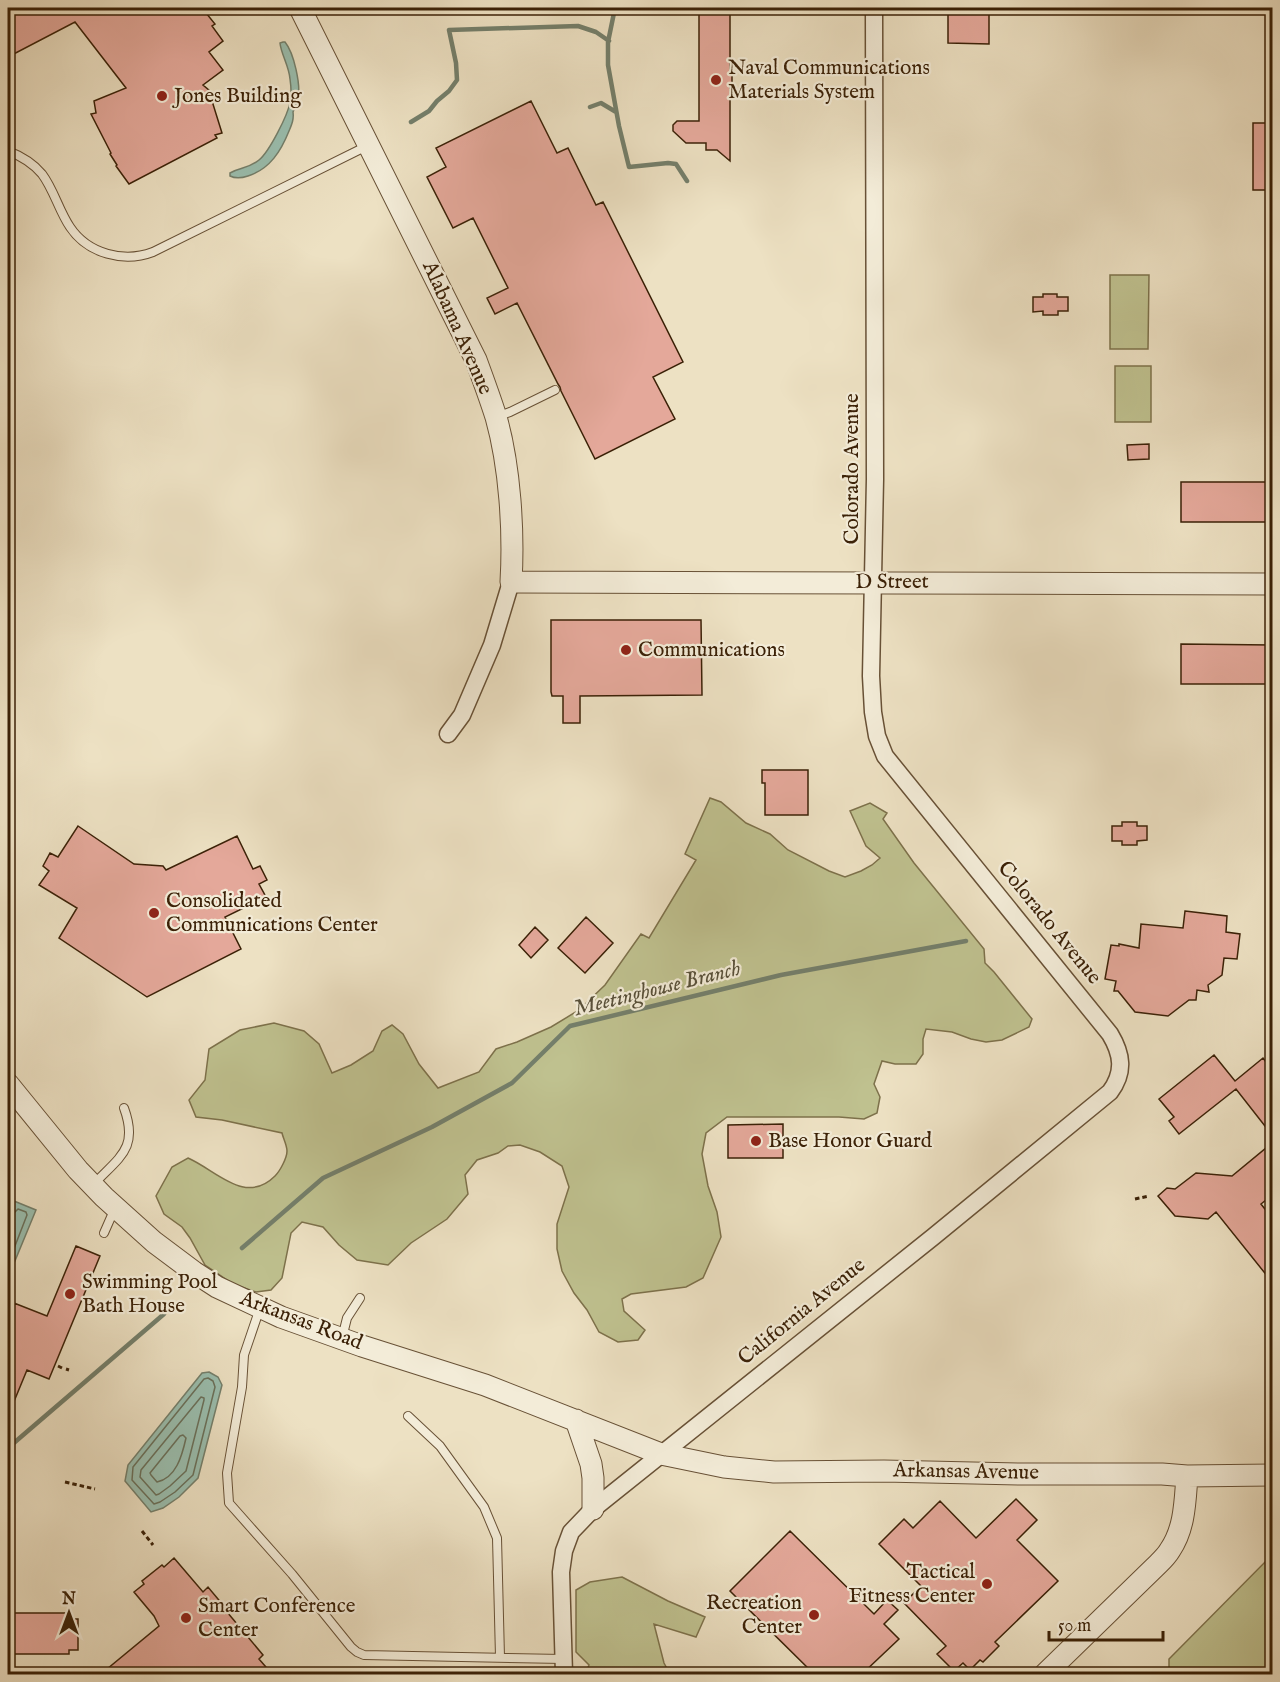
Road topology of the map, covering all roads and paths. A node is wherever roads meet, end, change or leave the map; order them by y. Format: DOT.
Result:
graph roads {
  1 [pos="300,8"];
  2 [pos="874,8"];
  3 [pos="369,145"];
  4 [pos="8,151"];
  5 [pos="555,390"];
  6 [pos="496,417"];
  7 [pos="510,582"];
  8 [pos="873,582"];
  9 [pos="1272,584"];
  10 [pos="448,734"];
  11 [pos="8,1084"];
  12 [pos="124,1108"];
  13 [pos="1079,1117"];
  14 [pos="93,1185"];
  15 [pos="1149,1196"];
  16 [pos="1135,1199"];
  17 [pos="116,1208"];
  18 [pos="104,1233"];
  19 [pos="360,1298"];
  20 [pos="260,1308"];
  21 [pos="342,1338"];
  22 [pos="408,1416"];
  23 [pos="576,1420"];
  24 [pos="661,1454"];
  25 [pos="1272,1475"];
  26 [pos="1188,1476"];
  27 [pos="65,1482"];
  28 [pos="95,1489"];
  29 [pos="593,1509"];
  30 [pos="142,1532"];
  31 [pos="153,1545"];
  32 [pos="500,1657"];
  33 [pos="563,1666"];
  34 [pos="1045,1674"];
  1 -- 3 [label="street, Alabama Avenue"];
  2 -- 8 [label="street, Colorado Avenue"];
  3 -- 4 [label="lane"];
  3 -- 6 [label="street, Alabama Avenue"];
  5 -- 6 [label="lane"];
  6 -- 7 [label="street, Alabama Avenue"];
  7 -- 8 [label="street, D Street"];
  7 -- 10 [label="street, Alabama Avenue"];
  8 -- 9 [label="street, D Street"];
  8 -- 13 [label="street, Colorado Avenue"];
  11 -- 14 [label="street, Arkansas Road"];
  12 -- 14 [label="lane"];
  13 -- 24 [label="street, California Avenue"];
  14 -- 17 [label="street, Arkansas Road"];
  15 -- 16 [label="path"];
  17 -- 18 [label="lane"];
  17 -- 20 [label="street, Arkansas Road"];
  19 -- 21 [label="lane"];
  20 -- 21 [label="street, Arkansas Road"];
  20 -- 32 [label="lane"];
  21 -- 23 [label="street, Arkansas Road"];
  22 -- 32 [label="lane"];
  23 -- 24 [label="street, Arkansas Road"];
  23 -- 29 [label="street"];
  24 -- 26 [label="street, Arkansas Avenue"];
  24 -- 29 [label="street, California Avenue"];
  25 -- 26 [label="street, Arkansas Avenue"];
  26 -- 34 [label="street"];
  27 -- 28 [label="path"];
  29 -- 33 [label="street, California Avenue"];
  30 -- 31 [label="path"];
  32 -- 33 [label="lane"];
}
